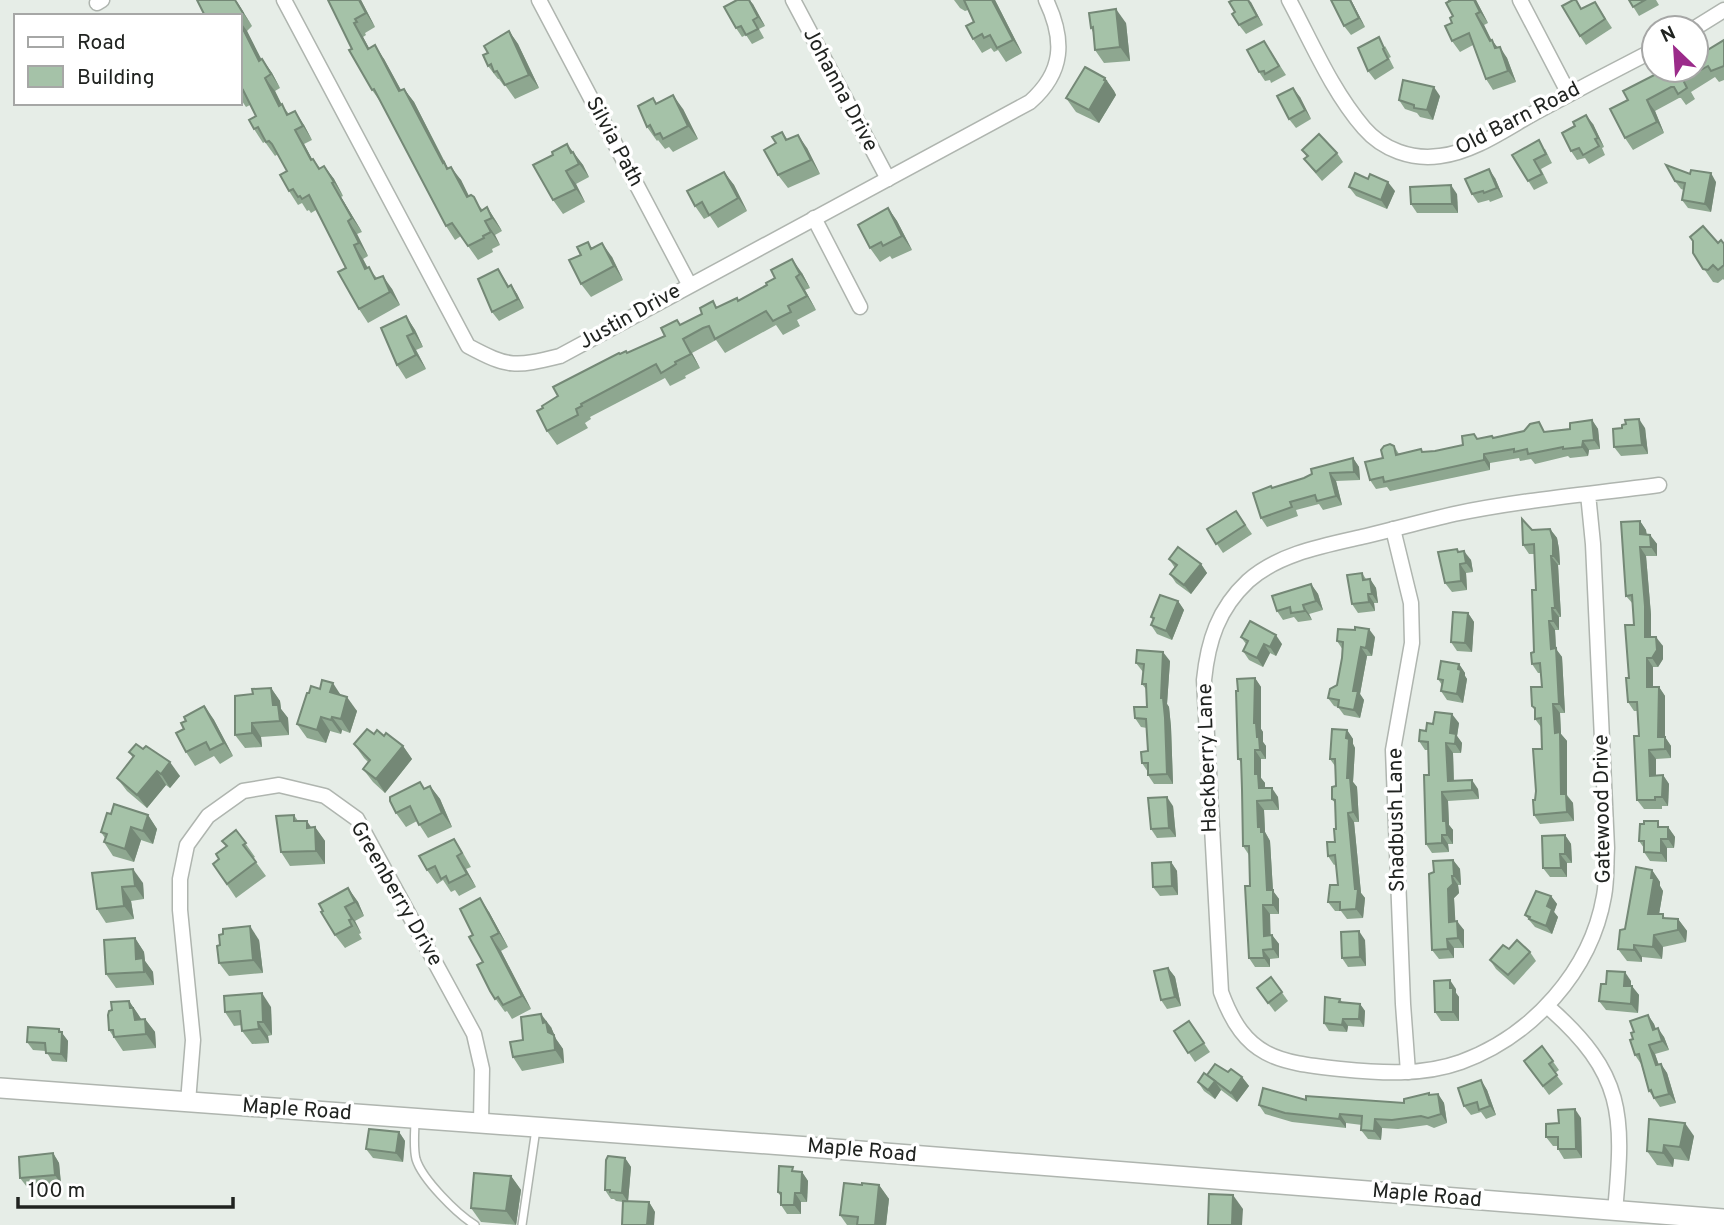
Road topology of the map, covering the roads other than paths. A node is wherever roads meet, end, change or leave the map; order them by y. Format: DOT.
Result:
graph roads {
  1 [pos="284,0"];
  2 [pos="539,0"];
  3 [pos="793,0"];
  4 [pos="1289,0"];
  5 [pos="1520,0"];
  6 [pos="1048,1"];
  7 [pos="1640,57"];
  8 [pos="1569,94"];
  9 [pos="888,179"];
  10 [pos="814,218"];
  11 [pos="689,284"];
  12 [pos="860,307"];
  13 [pos="1659,485"];
  14 [pos="1588,494"];
  15 [pos="1394,529"];
  16 [pos="1547,1006"];
  17 [pos="1408,1072"];
  18 [pos="0,1088"];
  19 [pos="188,1102"];
  20 [pos="415,1119"];
  21 [pos="481,1123"];
  22 [pos="537,1127"];
  23 [pos="1615,1211"];
  24 [pos="1724,1219"];
  25 [pos="475,1225"];
  26 [pos="522,1225"];
  1 -- 11 [label="street, Justin Drive"];
  2 -- 11 [label="street, Silvia Path"];
  3 -- 9 [label="street, Johanna Drive"];
  4 -- 8 [label="street, Old Barn Road"];
  5 -- 8 [label="street"];
  6 -- 9 [label="street, Justin Drive"];
  7 -- 8 [label="street, Old Barn Road"];
  9 -- 10 [label="street, Justin Drive"];
  10 -- 11 [label="street, Justin Drive"];
  10 -- 12 [label="street"];
  13 -- 14 [label="street, Hackberry Lane"];
  14 -- 15 [label="street, Hackberry Lane"];
  14 -- 16 [label="street, Gatewood Drive"];
  15 -- 17 [label="street, Shadbush Lane"];
  15 -- 17 [label="street, Hackberry Lane"];
  16 -- 17 [label="street, Hackberry Lane"];
  16 -- 23 [label="street"];
  18 -- 19 [label="street, Maple Road"];
  19 -- 20 [label="street, Maple Road"];
  19 -- 21 [label="street, Greenberry Drive"];
  20 -- 21 [label="street, Maple Road"];
  20 -- 25 [label="lane"];
  21 -- 22 [label="street, Maple Road"];
  22 -- 23 [label="street, Maple Road"];
  22 -- 26 [label="lane"];
  23 -- 24 [label="street, Maple Road"];
}
